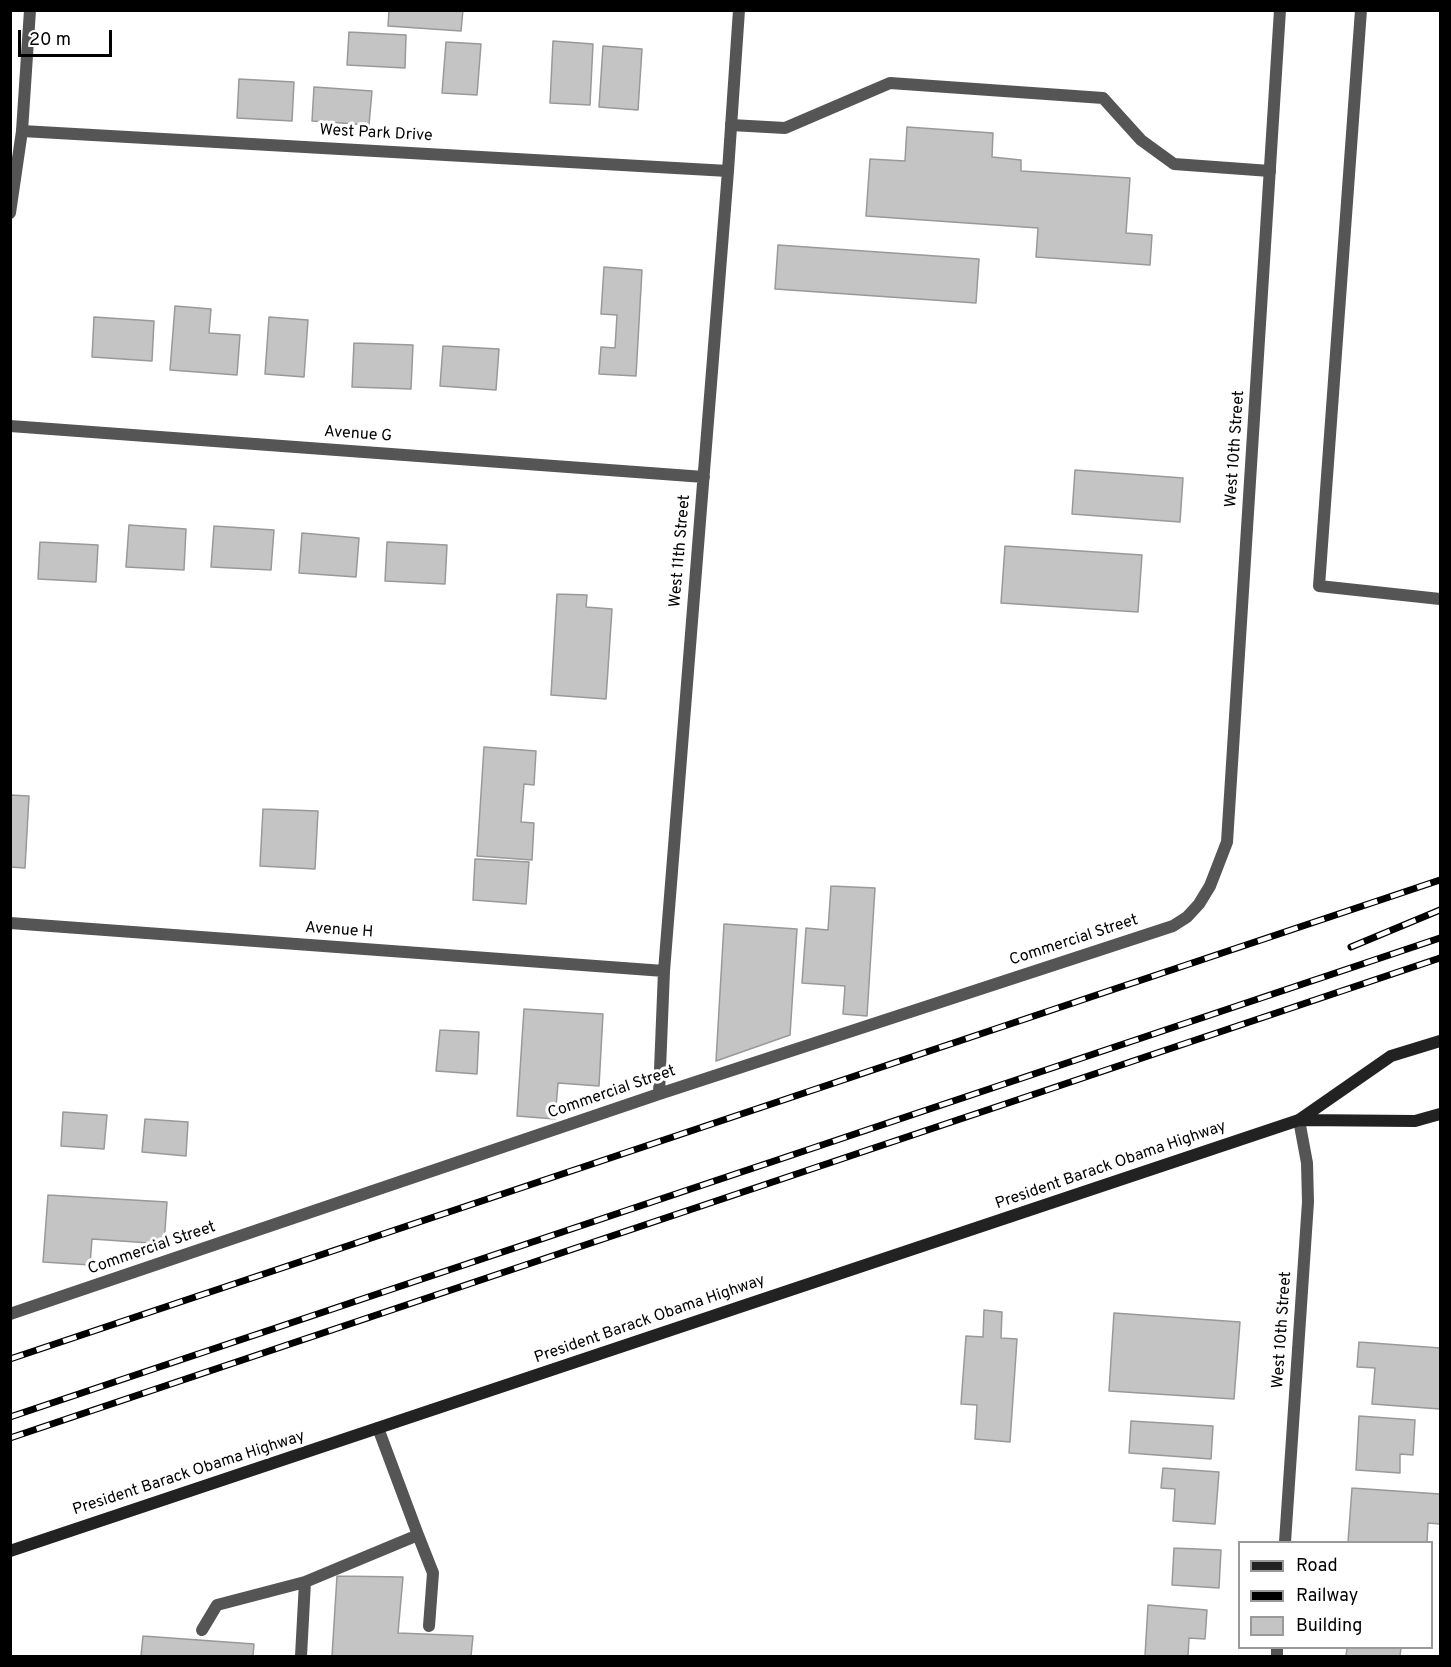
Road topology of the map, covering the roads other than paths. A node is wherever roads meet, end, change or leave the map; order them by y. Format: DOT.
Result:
graph roads {
  1 [pos="30,10"];
  2 [pos="739,10"];
  3 [pos="1280,10"];
  4 [pos="1361,10"];
  5 [pos="732,125"];
  6 [pos="22,131"];
  7 [pos="728,171"];
  8 [pos="1270,171"];
  9 [pos="10,213"];
  10 [pos="10,426"];
  11 [pos="704,477"];
  12 [pos="1440,599"];
  13 [pos="1210,886"];
  14 [pos="10,923"];
  15 [pos="664,971"];
  16 [pos="1440,1041"];
  17 [pos="659,1094"];
  18 [pos="1440,1114"];
  19 [pos="1299,1120"];
  20 [pos="10,1314"];
  21 [pos="378,1428"];
  22 [pos="418,1535"];
  23 [pos="1285,1541"];
  24 [pos="10,1551"];
  25 [pos="305,1582"];
  26 [pos="429,1626"];
  27 [pos="202,1630"];
  28 [pos="301,1656"];
  1 -- 6 [label="street"];
  2 -- 5 [label="street, West 11th Street"];
  3 -- 8 [label="street, West 10th Street"];
  4 -- 12 [label="street"];
  5 -- 7 [label="street, West 11th Street"];
  5 -- 8 [label="street"];
  6 -- 7 [label="street, West Park Drive"];
  6 -- 9 [label="street"];
  7 -- 11 [label="street, West 11th Street"];
  8 -- 13 [label="street, West 10th Street"];
  10 -- 11 [label="street, Avenue G"];
  11 -- 15 [label="street, West 11th Street"];
  13 -- 17 [label="street, Commercial Street"];
  14 -- 15 [label="street, Avenue H"];
  15 -- 17 [label="street, West 11th Street"];
  16 -- 19 [label="main road, President Barack Obama Highway"];
  17 -- 20 [label="street, Commercial Street"];
  18 -- 19 [label="main road, President Barack Obama Highway"];
  19 -- 21 [label="main road, President Barack Obama Highway"];
  19 -- 23 [label="street, West 10th Street"];
  21 -- 22 [label="street"];
  21 -- 24 [label="main road, President Barack Obama Highway"];
  22 -- 25 [label="street"];
  22 -- 26 [label="street"];
  25 -- 27 [label="street"];
  25 -- 28 [label="street"];
}
